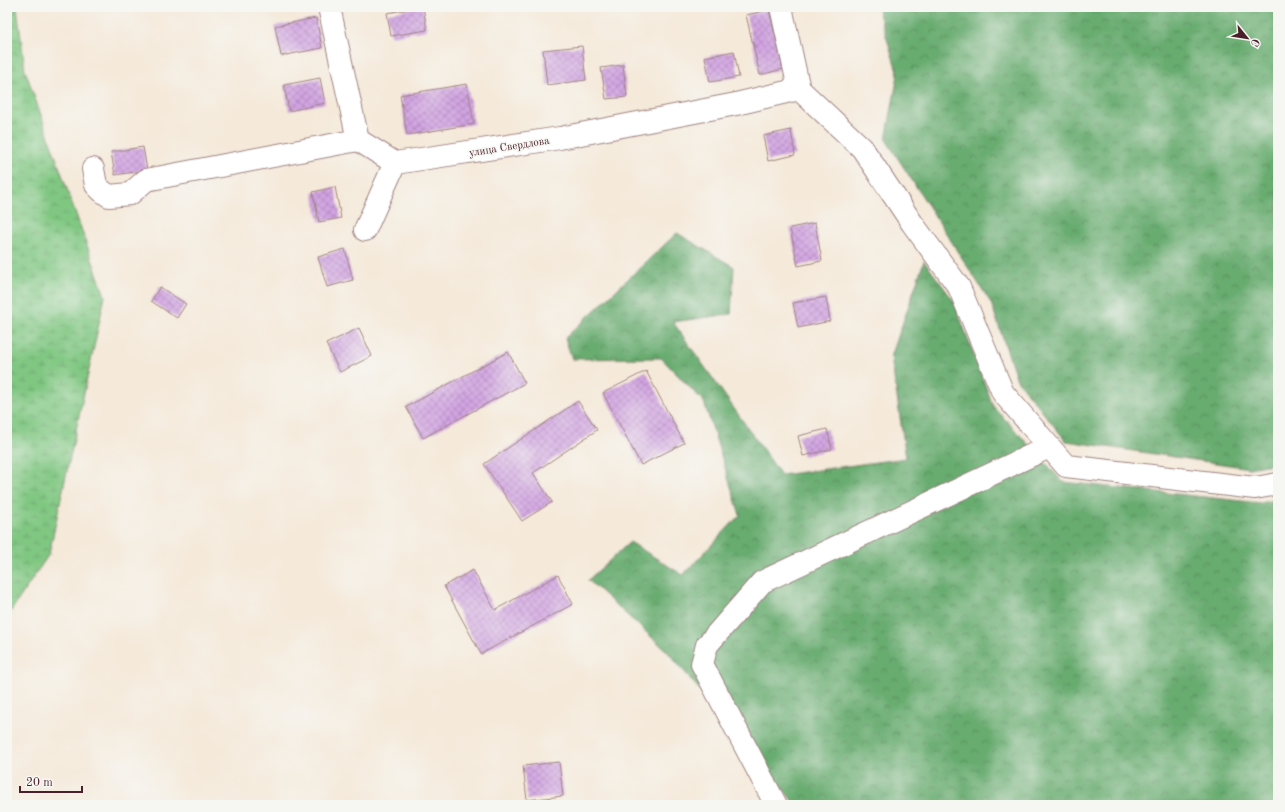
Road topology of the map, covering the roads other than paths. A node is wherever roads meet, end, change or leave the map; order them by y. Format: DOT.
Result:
graph roads {
  1 [pos="329,7"];
  2 [pos="781,7"];
  3 [pos="799,89"];
  4 [pos="358,140"];
  5 [pos="395,163"];
  6 [pos="93,169"];
  7 [pos="365,230"];
  8 [pos="1049,447"];
  9 [pos="1278,484"];
  10 [pos="776,805"];
  1 -- 4 [label="street"];
  2 -- 3 [label="street"];
  3 -- 5 [label="street, улица Свердлова"];
  3 -- 8 [label="street"];
  4 -- 5 [label="street"];
  4 -- 6 [label="street"];
  5 -- 7 [label="street"];
  8 -- 9 [label="street"];
  8 -- 10 [label="street"];
}
